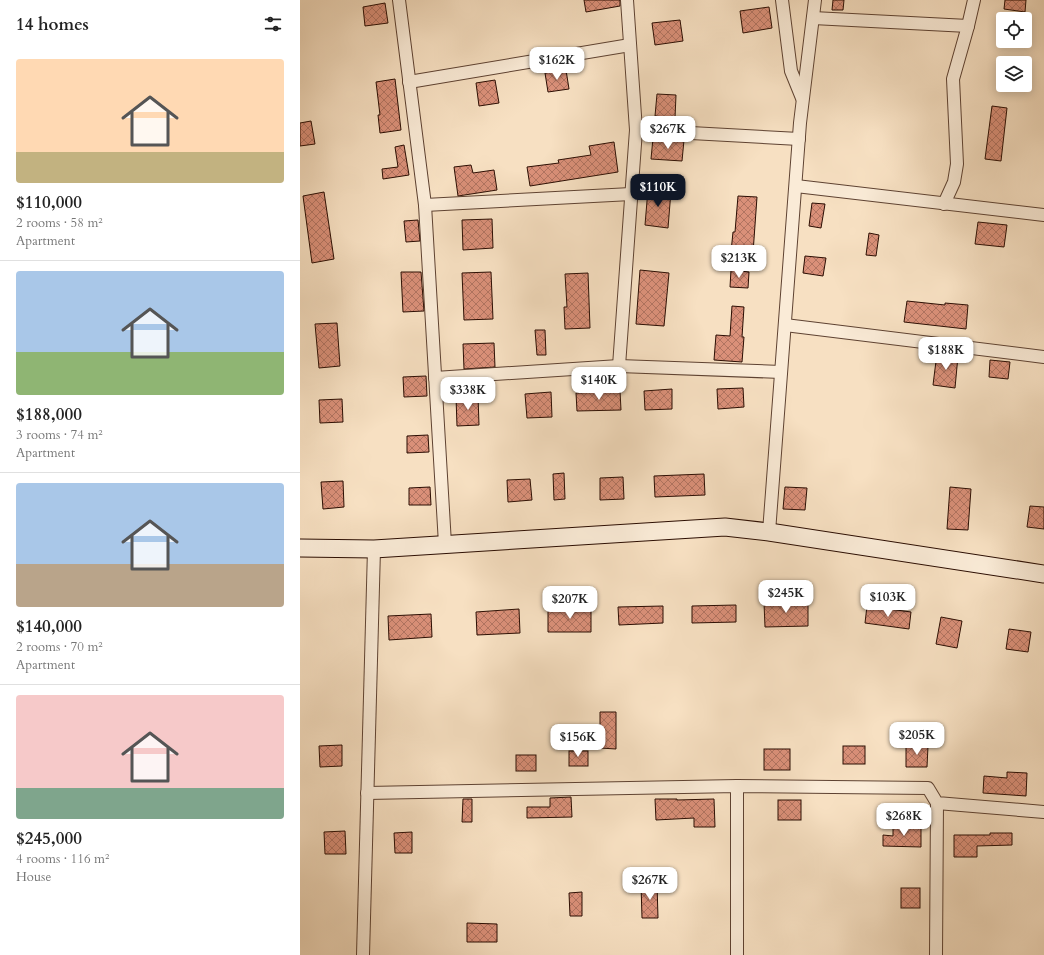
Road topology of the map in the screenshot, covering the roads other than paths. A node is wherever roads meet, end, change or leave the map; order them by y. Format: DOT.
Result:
graph roads {
  1 [pos="399,0"];
  2 [pos="627,0"];
  3 [pos="782,0"];
  4 [pos="815,0"];
  5 [pos="974,0"];
  6 [pos="813,18"];
  7 [pos="968,26"];
  8 [pos="630,45"];
  9 [pos="409,82"];
  10 [pos="803,100"];
  11 [pos="636,130"];
  12 [pos="799,139"];
  13 [pos="796,186"];
  14 [pos="631,194"];
  15 [pos="944,204"];
  16 [pos="425,205"];
  17 [pos="1044,216"];
  18 [pos="785,325"];
  19 [pos="1044,357"];
  20 [pos="619,366"];
  21 [pos="781,372"];
  22 [pos="435,378"];
  23 [pos="769,532"];
  24 [pos="445,544"];
  25 [pos="300,548"];
  26 [pos="374,549"];
  27 [pos="1044,574"];
  28 [pos="737,786"];
  29 [pos="367,793"];
  30 [pos="937,803"];
  31 [pos="1044,812"];
  32 [pos="363,955"];
  33 [pos="737,955"];
  34 [pos="936,955"];
  1 -- 9 [label="street"];
  2 -- 8 [label="street"];
  3 -- 10 [label="street"];
  4 -- 6 [label="street"];
  5 -- 7 [label="street"];
  6 -- 7 [label="street"];
  6 -- 10 [label="street"];
  7 -- 15 [label="street"];
  8 -- 9 [label="street"];
  8 -- 11 [label="street"];
  9 -- 16 [label="street"];
  10 -- 12 [label="street"];
  11 -- 12 [label="street"];
  11 -- 14 [label="street"];
  12 -- 13 [label="street"];
  13 -- 15 [label="street"];
  13 -- 18 [label="street"];
  14 -- 16 [label="street"];
  14 -- 20 [label="street"];
  15 -- 17 [label="street"];
  16 -- 22 [label="street"];
  18 -- 19 [label="street"];
  18 -- 21 [label="street"];
  20 -- 21 [label="street"];
  20 -- 22 [label="street"];
  21 -- 23 [label="street"];
  22 -- 24 [label="street"];
  23 -- 24 [label="street"];
  23 -- 27 [label="street"];
  24 -- 26 [label="street"];
  25 -- 26 [label="street"];
  26 -- 29 [label="street"];
  28 -- 29 [label="street"];
  28 -- 30 [label="street"];
  28 -- 33 [label="street"];
  29 -- 32 [label="street"];
  30 -- 31 [label="street"];
  30 -- 34 [label="street"];
}
